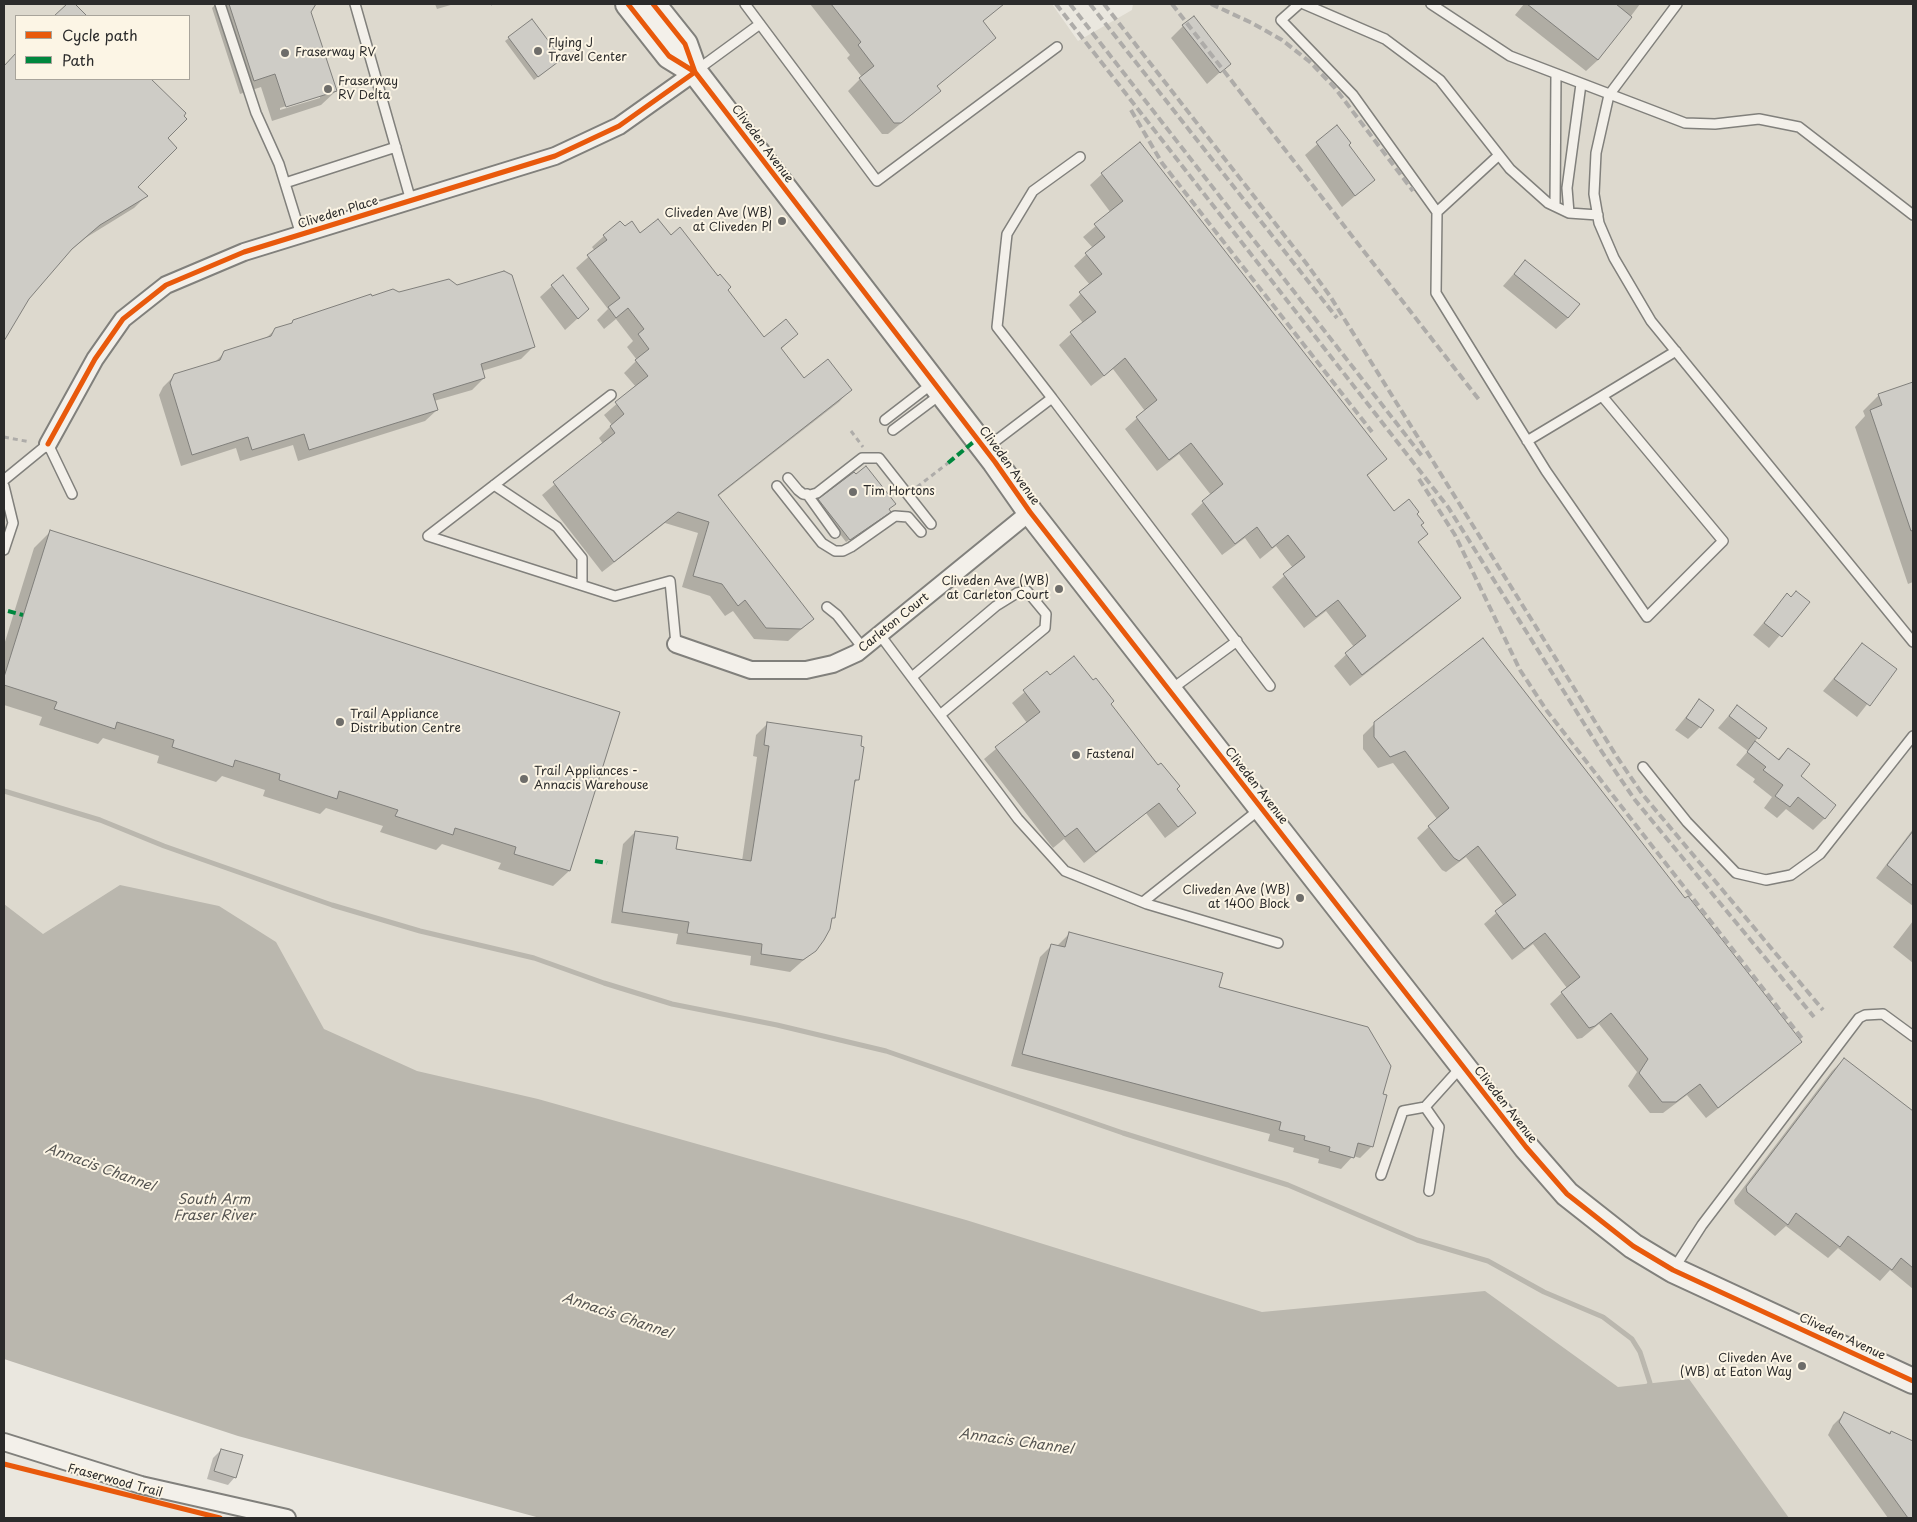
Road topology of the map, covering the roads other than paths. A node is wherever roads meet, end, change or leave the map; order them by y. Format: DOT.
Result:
graph roads {
  1 [pos="220,4"];
  2 [pos="355,4"];
  3 [pos="628,4"];
  4 [pos="653,4"];
  5 [pos="745,4"];
  6 [pos="1299,4"];
  7 [pos="1304,4"];
  8 [pos="1431,4"];
  9 [pos="1677,4"];
  10 [pos="760,24"];
  11 [pos="1057,47"];
  12 [pos="694,72"];
  13 [pos="1556,74"];
  14 [pos="1581,84"];
  15 [pos="1609,95"];
  16 [pos="396,147"];
  17 [pos="1499,155"];
  18 [pos="1080,157"];
  19 [pos="285,183"];
  20 [pos="411,200"];
  21 [pos="1555,206"];
  22 [pos="1437,212"];
  23 [pos="1569,213"];
  24 [pos="1598,215"];
  25 [pos="1913,215"];
  26 [pos="300,235"];
  27 [pos="1676,351"];
  28 [pos="938,388"];
  29 [pos="611,395"];
  30 [pos="1602,396"];
  31 [pos="1052,398"];
  32 [pos="885,420"];
  33 [pos="893,430"];
  34 [pos="1527,441"];
  35 [pos="48,444"];
  36 [pos="985,449"];
  37 [pos="788,478"];
  38 [pos="4,480"];
  39 [pos="4,486"];
  40 [pos="494,486"];
  41 [pos="777,486"];
  42 [pos="72,494"];
  43 [pos="807,494"];
  44 [pos="1030,512"];
  45 [pos="931,524"];
  46 [pos="921,532"];
  47 [pos="836,533"];
  48 [pos="4,550"];
  49 [pos="582,586"];
  50 [pos="827,607"];
  51 [pos="880,635"];
  52 [pos="1236,641"];
  53 [pos="1913,642"];
  54 [pos="676,644"];
  55 [pos="863,648"];
  56 [pos="912,677"];
  57 [pos="1270,686"];
  58 [pos="1169,691"];
  59 [pos="940,715"];
  60 [pos="1913,736"];
  61 [pos="1643,767"];
  62 [pos="1261,809"];
  63 [pos="1142,902"];
  64 [pos="1278,943"];
  65 [pos="1913,1036"];
  66 [pos="1462,1066"];
  67 [pos="1425,1107"];
  68 [pos="1381,1175"];
  69 [pos="1429,1191"];
  70 [pos="1673,1270"];
  71 [pos="1913,1381"];
  72 [pos="4,1442"];
  73 [pos="287,1518"];
  1 -- 19 [label="lane"];
  2 -- 16 [label="lane"];
  3 -- 12 [label="street, Cliveden Avenue"];
  4 -- 12 [label="street, Cliveden Avenue"];
  5 -- 10 [label="lane"];
  6 -- 22 [label="lane"];
  7 -- 17 [label="lane"];
  8 -- 13 [label="lane"];
  9 -- 15 [label="lane"];
  10 -- 11 [label="lane"];
  10 -- 12 [label="lane"];
  12 -- 20 [label="street, Cliveden Place"];
  12 -- 28 [label="street, Cliveden Avenue"];
  13 -- 14 [label="lane"];
  13 -- 21 [label="lane"];
  14 -- 15 [label="lane"];
  14 -- 23 [label="lane"];
  15 -- 24 [label="lane"];
  15 -- 25 [label="lane"];
  16 -- 19 [label="lane"];
  16 -- 20 [label="lane"];
  17 -- 21 [label="lane"];
  17 -- 22 [label="lane"];
  18 -- 31 [label="lane"];
  19 -- 26 [label="lane"];
  20 -- 26 [label="street, Cliveden Place"];
  21 -- 23 [label="lane"];
  22 -- 34 [label="lane"];
  23 -- 24 [label="lane"];
  24 -- 27 [label="lane"];
  26 -- 35 [label="street, Cliveden Place"];
  27 -- 30 [label="lane"];
  27 -- 53 [label="lane"];
  28 -- 32 [label="lane"];
  28 -- 33 [label="lane"];
  28 -- 36 [label="street, Cliveden Avenue"];
  29 -- 40 [label="lane"];
  30 -- 34 [label="lane"];
  30 -- 34 [label="lane"];
  31 -- 36 [label="lane"];
  31 -- 52 [label="lane"];
  35 -- 38 [label="lane"];
  35 -- 42 [label="lane"];
  36 -- 44 [label="street, Cliveden Avenue"];
  37 -- 43 [label="lane"];
  39 -- 48 [label="lane"];
  40 -- 49 [label="lane"];
  40 -- 49 [label="lane"];
  41 -- 46 [label="lane"];
  43 -- 45 [label="lane"];
  43 -- 47 [label="lane"];
  44 -- 51 [label="street, Carleton Court"];
  44 -- 58 [label="street, Cliveden Avenue"];
  49 -- 54 [label="lane"];
  50 -- 55 [label="lane"];
  51 -- 55 [label="street, Carleton Court"];
  51 -- 56 [label="lane"];
  52 -- 57 [label="lane"];
  52 -- 58 [label="lane"];
  54 -- 55 [label="street, Carleton Court"];
  56 -- 59 [label="lane"];
  56 -- 59 [label="lane"];
  58 -- 62 [label="street, Cliveden Avenue"];
  59 -- 63 [label="lane"];
  60 -- 61 [label="lane"];
  62 -- 63 [label="lane"];
  62 -- 66 [label="street, Cliveden Avenue"];
  63 -- 64 [label="lane"];
  65 -- 70 [label="lane"];
  66 -- 67 [label="lane"];
  66 -- 70 [label="street, Cliveden Avenue"];
  67 -- 68 [label="lane"];
  67 -- 69 [label="lane"];
  70 -- 71 [label="street, Cliveden Avenue"];
  72 -- 73 [label="street"];
}
